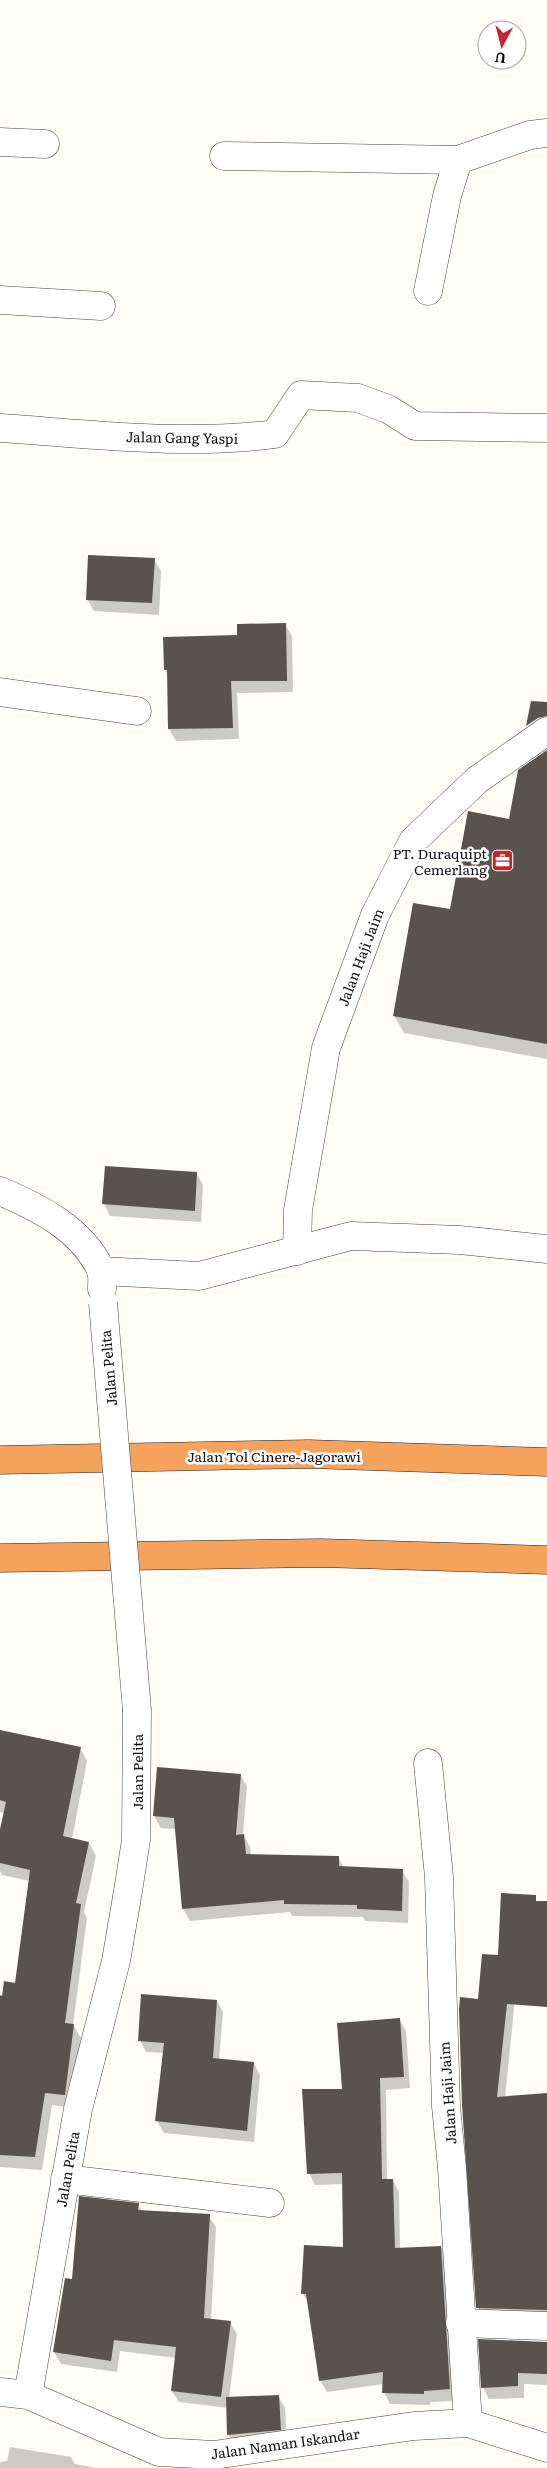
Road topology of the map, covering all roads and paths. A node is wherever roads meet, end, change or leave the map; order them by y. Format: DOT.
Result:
graph roads {
  1 [pos="547,132"];
  2 [pos="0,142"];
  3 [pos="45,144"];
  4 [pos="224,156"];
  5 [pos="458,160"];
  6 [pos="428,291"];
  7 [pos="0,300"];
  8 [pos="101,306"];
  9 [pos="0,428"];
  10 [pos="547,428"];
  11 [pos="0,692"];
  12 [pos="137,711"];
  13 [pos="547,731"];
  14 [pos="0,1191"];
  15 [pos="547,1249"];
  16 [pos="297,1250"];
  17 [pos="102,1271"];
  18 [pos="0,1460"];
  19 [pos="547,1462"];
  20 [pos="0,1558"];
  21 [pos="547,1560"];
  22 [pos="428,1763"];
  23 [pos="64,2179"];
  24 [pos="270,2203"];
  25 [pos="460,2323"];
  26 [pos="547,2326"];
  27 [pos="0,2392"];
  28 [pos="28,2395"];
  29 [pos="468,2423"];
  30 [pos="547,2448"];
  31 [pos="157,2460"];
  1 -- 5 [label="street"];
  2 -- 3 [label="street"];
  4 -- 5 [label="street"];
  5 -- 6 [label="street"];
  7 -- 8 [label="street"];
  9 -- 10 [label="street, Jalan Gang Yaspi"];
  11 -- 12 [label="street"];
  13 -- 16 [label="street, Jalan Haji Jaim"];
  14 -- 17 [label="street"];
  15 -- 16 [label="street"];
  16 -- 17 [label="street"];
  17 -- 23 [label="street, Jalan Pelita, bridge"];
  18 -- 19 [label="highway, Jalan Tol Cinere-Jagorawi"];
  20 -- 21 [label="highway"];
  22 -- 25 [label="street, Jalan Haji Jaim"];
  23 -- 24 [label="street"];
  23 -- 28 [label="street, Jalan Pelita"];
  25 -- 26 [label="street"];
  25 -- 29 [label="street, Jalan Haji Jaim"];
  27 -- 28 [label="street, Jalan Naman Iskandar"];
  28 -- 31 [label="street, Jalan Naman Iskandar"];
  29 -- 30 [label="street, Jalan Naman Iskandar"];
  29 -- 31 [label="street, Jalan Naman Iskandar"];
}
